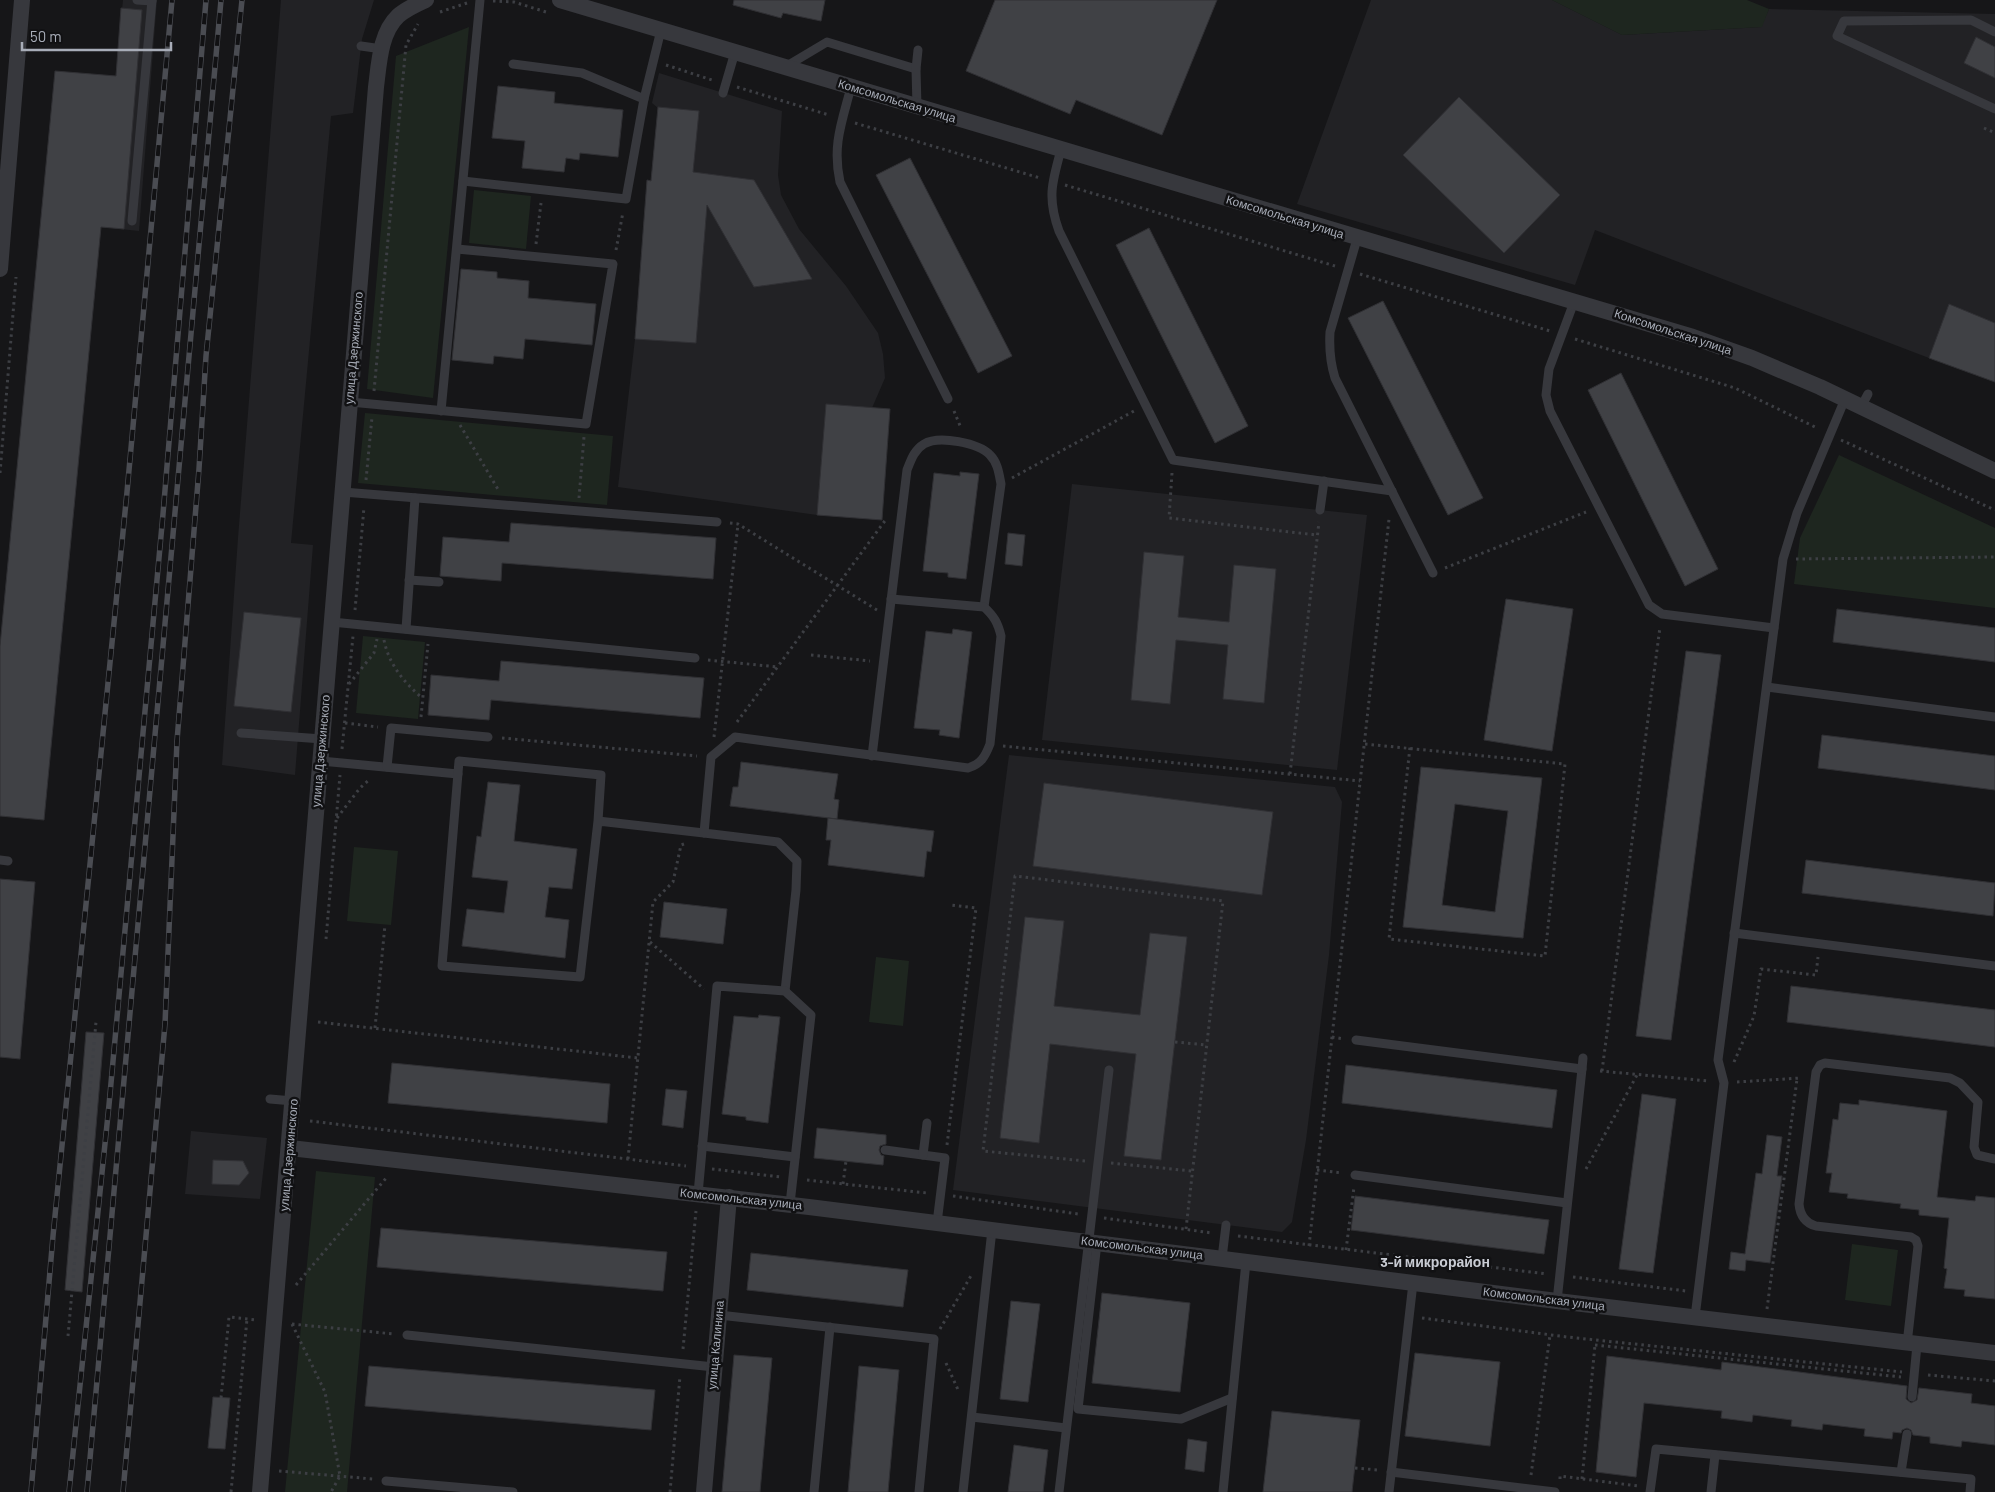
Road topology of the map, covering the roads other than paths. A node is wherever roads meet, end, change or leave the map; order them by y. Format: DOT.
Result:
graph roads {
  1 [pos="22,0"];
  2 [pos="137,0"];
  3 [pos="480,0"];
  4 [pos="152,1"];
  5 [pos="431,7"];
  6 [pos="556,7"];
  7 [pos="661,30"];
  8 [pos="1995,32"];
  9 [pos="361,46"];
  10 [pos="382,49"];
  11 [pos="918,50"];
  12 [pos="735,52"];
  13 [pos="513,64"];
  14 [pos="784,67"];
  15 [pos="916,69"];
  16 [pos="851,87"];
  17 [pos="724,88"];
  18 [pos="644,99"];
  19 [pos="916,107"];
  20 [pos="1995,109"];
  21 [pos="6,127"];
  22 [pos="1061,150"];
  23 [pos="463,181"];
  24 [pos="132,221"];
  25 [pos="1357,239"];
  26 [pos="457,249"];
  27 [pos="0,269"];
  28 [pos="1574,302"];
  29 [pos="948,399"];
  30 [pos="1846,399"];
  31 [pos="350,402"];
  32 [pos="441,411"];
  33 [pos="1995,471"];
  34 [pos="1324,481"];
  35 [pos="1392,491"];
  36 [pos="343,492"];
  37 [pos="415,498"];
  38 [pos="1320,510"];
  39 [pos="717,522"];
  40 [pos="1433,573"];
  41 [pos="409,580"];
  42 [pos="439,582"];
  43 [pos="891,599"];
  44 [pos="984,607"];
  45 [pos="332,622"];
  46 [pos="1774,628"];
  47 [pos="406,629"];
  48 [pos="695,658"];
  49 [pos="1766,687"];
  50 [pos="1995,716"];
  51 [pos="241,733"];
  52 [pos="488,737"];
  53 [pos="322,739"];
  54 [pos="872,756"];
  55 [pos="321,761"];
  56 [pos="387,768"];
  57 [pos="458,774"];
  58 [pos="598,821"];
  59 [pos="704,833"];
  60 [pos="1734,934"];
  61 [pos="1995,966"];
  62 [pos="785,991"];
  63 [pos="1356,1040"];
  64 [pos="1583,1058"];
  65 [pos="1582,1069"];
  66 [pos="1109,1070"];
  67 [pos="270,1099"];
  68 [pos="293,1101"];
  69 [pos="927,1123"];
  70 [pos="702,1146"];
  71 [pos="290,1148"];
  72 [pos="885,1150"];
  73 [pos="923,1155"];
  74 [pos="795,1157"];
  75 [pos="1995,1159"];
  76 [pos="1355,1175"];
  77 [pos="698,1194"];
  78 [pos="729,1198"];
  79 [pos="1567,1203"];
  80 [pos="790,1204"];
  81 [pos="937,1223"];
  82 [pos="1226,1225"];
  83 [pos="991,1235"];
  84 [pos="1092,1242"];
  85 [pos="1222,1258"];
  86 [pos="1246,1262"];
  87 [pos="1413,1283"];
  88 [pos="1557,1301"];
  89 [pos="719,1315"];
  90 [pos="1695,1318"];
  91 [pos="830,1327"];
  92 [pos="407,1335"];
  93 [pos="1912,1344"];
  94 [pos="1995,1353"];
  95 [pos="714,1367"];
  96 [pos="1912,1397"];
  97 [pos="1232,1398"];
  98 [pos="972,1417"];
  99 [pos="1066,1428"];
  100 [pos="1907,1434"];
  101 [pos="1716,1455"];
  102 [pos="1391,1472"];
  103 [pos="1902,1472"];
  104 [pos="386,1481"];
  105 [pos="1557,1488"];
  106 [pos="260,1492"];
  107 [pos="513,1492"];
  108 [pos="704,1492"];
  109 [pos="814,1492"];
  110 [pos="919,1492"];
  111 [pos="963,1492"];
  112 [pos="1059,1492"];
  113 [pos="1223,1492"];
  114 [pos="1389,1492"];
  115 [pos="1650,1492"];
  116 [pos="1711,1492"];
  117 [pos="1970,1492"];
  1 -- 21 [label="street"];
  2 -- 4 [label="lane"];
  3 -- 23 [label="lane"];
  4 -- 24 [label="lane"];
  5 -- 10 [label="street, улица Дзержинского"];
  6 -- 7 [label="street, Комсомольская улица"];
  7 -- 12 [label="street, Комсомольская улица"];
  7 -- 18 [label="lane"];
  8 -- 20 [label="lane"];
  9 -- 10 [label="lane"];
  10 -- 31 [label="street, улица Дзержинского"];
  11 -- 15 [label="lane"];
  12 -- 14 [label="street, Комсомольская улица"];
  12 -- 17 [label="lane"];
  13 -- 18 [label="lane"];
  14 -- 15 [label="lane"];
  14 -- 16 [label="street, Комсомольская улица"];
  15 -- 19 [label="lane"];
  16 -- 19 [label="street, Комсомольская улица"];
  16 -- 29 [label="lane"];
  18 -- 23 [label="lane"];
  19 -- 22 [label="street, Комсомольская улица"];
  21 -- 27 [label="street"];
  22 -- 25 [label="street, Комсомольская улица"];
  22 -- 34 [label="lane"];
  23 -- 26 [label="lane"];
  25 -- 28 [label="street, Комсомольская улица"];
  25 -- 35 [label="lane"];
  26 -- 32 [label="lane"];
  26 -- 32 [label="lane"];
  28 -- 30 [label="street, Комсомольская улица"];
  28 -- 46 [label="lane"];
  30 -- 33 [label="street, Комсомольская улица"];
  30 -- 46 [label="lane"];
  31 -- 32 [label="lane"];
  31 -- 36 [label="street, улица Дзержинского"];
  34 -- 35 [label="lane"];
  34 -- 38 [label="lane"];
  35 -- 40 [label="lane"];
  36 -- 37 [label="lane"];
  36 -- 45 [label="street, улица Дзержинского"];
  37 -- 39 [label="lane"];
  37 -- 41 [label="lane"];
  41 -- 42 [label="lane"];
  41 -- 47 [label="lane"];
  43 -- 44 [label="lane"];
  43 -- 44 [label="lane"];
  43 -- 54 [label="lane"];
  44 -- 54 [label="lane"];
  45 -- 47 [label="lane"];
  45 -- 53 [label="street, улица Дзержинского"];
  46 -- 49 [label="lane"];
  47 -- 48 [label="lane"];
  49 -- 50 [label="lane"];
  49 -- 60 [label="lane"];
  51 -- 53 [label="lane"];
  52 -- 56 [label="lane"];
  53 -- 55 [label="street, улица Дзержинского"];
  54 -- 59 [label="lane"];
  55 -- 56 [label="lane"];
  55 -- 68 [label="street, улица Дзержинского"];
  56 -- 57 [label="lane"];
  57 -- 58 [label="lane"];
  57 -- 58 [label="lane"];
  58 -- 59 [label="lane"];
  59 -- 62 [label="lane"];
  60 -- 61 [label="lane"];
  60 -- 90 [label="lane"];
  62 -- 70 [label="lane"];
  62 -- 74 [label="lane"];
  63 -- 65 [label="lane"];
  64 -- 65 [label="lane"];
  65 -- 79 [label="lane"];
  66 -- 84 [label="lane"];
  67 -- 68 [label="lane"];
  68 -- 71 [label="street, улица Дзержинского"];
  69 -- 73 [label="lane"];
  70 -- 74 [label="lane"];
  70 -- 77 [label="lane"];
  71 -- 77 [label="street, Комсомольская улица"];
  71 -- 106 [label="street, улица Дзержинского"];
  72 -- 73 [label="lane"];
  73 -- 81 [label="lane"];
  74 -- 80 [label="lane"];
  75 -- 93 [label="lane"];
  76 -- 79 [label="lane"];
  77 -- 78 [label="street, Комсомольская улица"];
  78 -- 80 [label="street, Комсомольская улица"];
  78 -- 89 [label="street, улица Калинина"];
  79 -- 88 [label="lane"];
  80 -- 81 [label="street, Комсомольская улица"];
  81 -- 83 [label="street, Комсомольская улица"];
  82 -- 85 [label="lane"];
  83 -- 84 [label="street, Комсомольская улица"];
  83 -- 98 [label="lane"];
  84 -- 85 [label="street, Комсомольская улица"];
  84 -- 97 [label="lane"];
  84 -- 99 [label="lane"];
  85 -- 86 [label="street, Комсомольская улица"];
  86 -- 87 [label="street, Комсомольская улица"];
  86 -- 97 [label="lane"];
  87 -- 88 [label="street, Комсомольская улица"];
  87 -- 102 [label="lane"];
  88 -- 90 [label="street, Комсомольская улица"];
  89 -- 91 [label="lane"];
  89 -- 95 [label="street, улица Калинина"];
  90 -- 93 [label="street, Комсомольская улица"];
  91 -- 109 [label="lane"];
  91 -- 110 [label="lane"];
  92 -- 95 [label="lane"];
  93 -- 94 [label="street, Комсомольская улица"];
  93 -- 96 [label="lane"];
  95 -- 108 [label="street, улица Калинина"];
  97 -- 113 [label="lane"];
  98 -- 99 [label="lane"];
  98 -- 111 [label="lane"];
  99 -- 112 [label="lane"];
  100 -- 103 [label="lane"];
  101 -- 103 [label="lane"];
  101 -- 115 [label="lane"];
  101 -- 116 [label="lane"];
  102 -- 105 [label="lane"];
  102 -- 114 [label="lane"];
  103 -- 117 [label="lane"];
  104 -- 107 [label="lane"];
}
